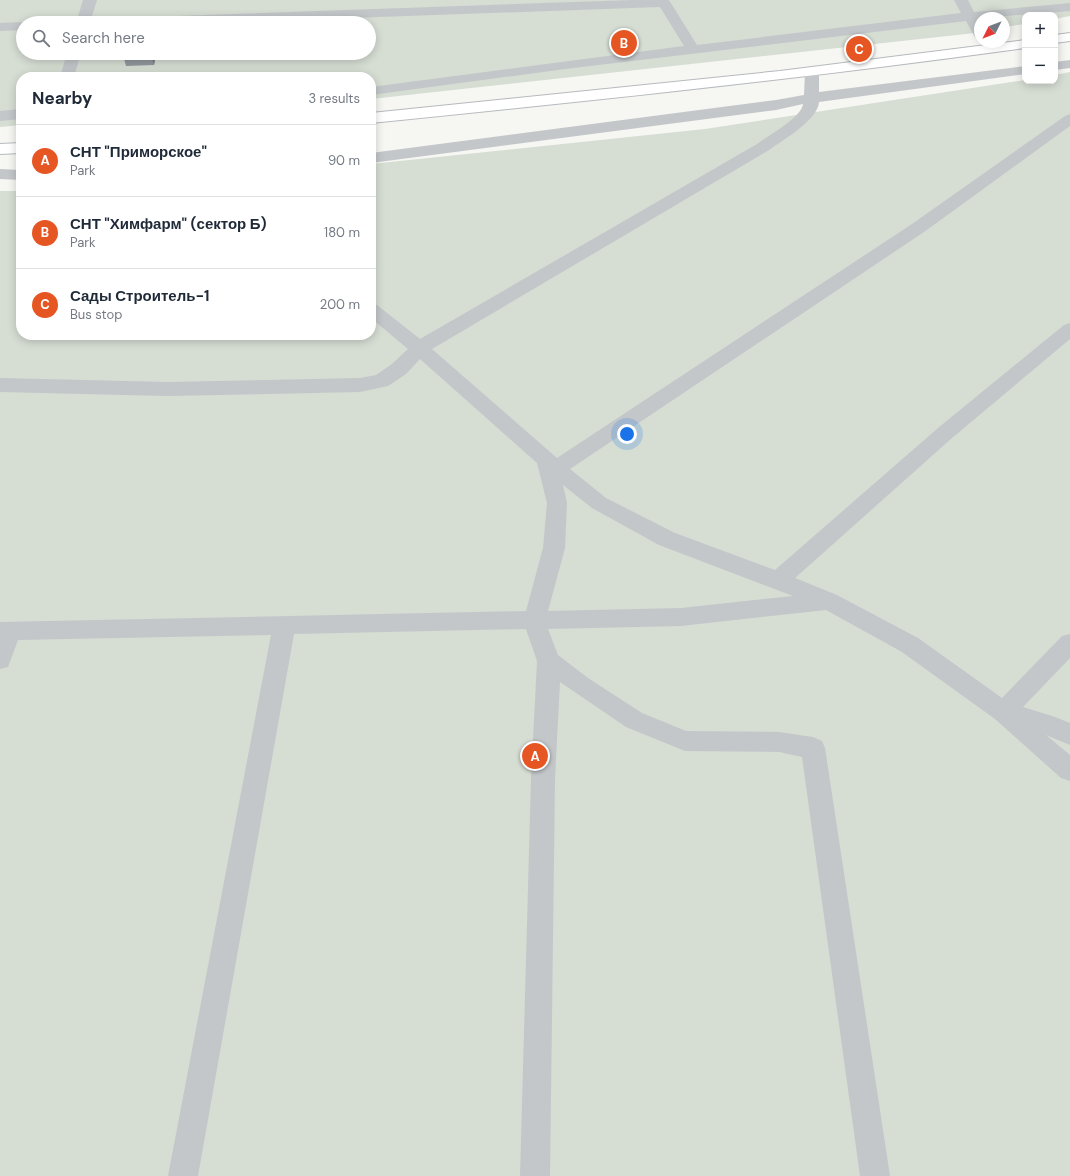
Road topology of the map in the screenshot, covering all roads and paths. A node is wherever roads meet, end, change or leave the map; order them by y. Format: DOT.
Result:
graph roads {
  1 [pos="90,0"];
  2 [pos="961,0"];
  3 [pos="1070,7"];
  4 [pos="85,16"];
  5 [pos="293,16"];
  6 [pos="970,17"];
  7 [pos="974,24"];
  8 [pos="16,26"];
  9 [pos="0,27"];
  10 [pos="1070,37"];
  11 [pos="1058,39"];
  12 [pos="1022,44"];
  13 [pos="1010,45"];
  14 [pos="974,48"];
  15 [pos="692,50"];
  16 [pos="72,60"];
  17 [pos="1070,64"];
  18 [pos="1058,66"];
  19 [pos="1022,70"];
  20 [pos="68,72"];
  21 [pos="812,72"];
  22 [pos="376,90"];
  23 [pos="811,98"];
  24 [pos="16,114"];
  25 [pos="0,116"];
  26 [pos="376,118"];
  27 [pos="1070,119"];
  28 [pos="16,148"];
  29 [pos="0,149"];
  30 [pos="376,157"];
  31 [pos="0,174"];
  32 [pos="16,175"];
  33 [pos="376,313"];
  34 [pos="1070,329"];
  35 [pos="419,348"];
  36 [pos="0,385"];
  37 [pos="551,464"];
  38 [pos="778,581"];
  39 [pos="829,601"];
  40 [pos="534,621"];
  41 [pos="284,625"];
  42 [pos="5,631"];
  43 [pos="1070,643"];
  44 [pos="0,660"];
  45 [pos="549,661"];
  46 [pos="1003,712"];
  47 [pos="1070,735"];
  48 [pos="1070,770"];
  49 [pos="183,1176"];
  50 [pos="535,1176"];
  51 [pos="875,1176"];
  1 -- 4 [label="street"];
  2 -- 6 [label="street"];
  3 -- 6 [label="street"];
  5 -- 15 [label="street"];
  6 -- 7 [label="street"];
  6 -- 15 [label="street"];
  8 -- 9 [label="street"];
  10 -- 11 [label="main road"];
  12 -- 13 [label="main road"];
  14 -- 21 [label="main road"];
  15 -- 22 [label="street"];
  16 -- 20 [label="street"];
  17 -- 18 [label="street"];
  19 -- 23 [label="street"];
  21 -- 23 [label="street"];
  21 -- 26 [label="main road"];
  23 -- 30 [label="street"];
  23 -- 35 [label="street"];
  24 -- 25 [label="street"];
  27 -- 37 [label="street"];
  28 -- 29 [label="main road"];
  31 -- 32 [label="street"];
  33 -- 35 [label="street"];
  34 -- 38 [label="street"];
  35 -- 36 [label="street"];
  35 -- 37 [label="street"];
  37 -- 38 [label="street"];
  37 -- 40 [label="street"];
  38 -- 39 [label="street"];
  39 -- 40 [label="street"];
  39 -- 46 [label="street"];
  40 -- 41 [label="street"];
  40 -- 45 [label="street"];
  41 -- 42 [label="street"];
  41 -- 49 [label="street"];
  42 -- 44 [label="street"];
  43 -- 46 [label="street"];
  45 -- 50 [label="street"];
  45 -- 51 [label="street"];
  46 -- 47 [label="street"];
  46 -- 48 [label="street"];
}
